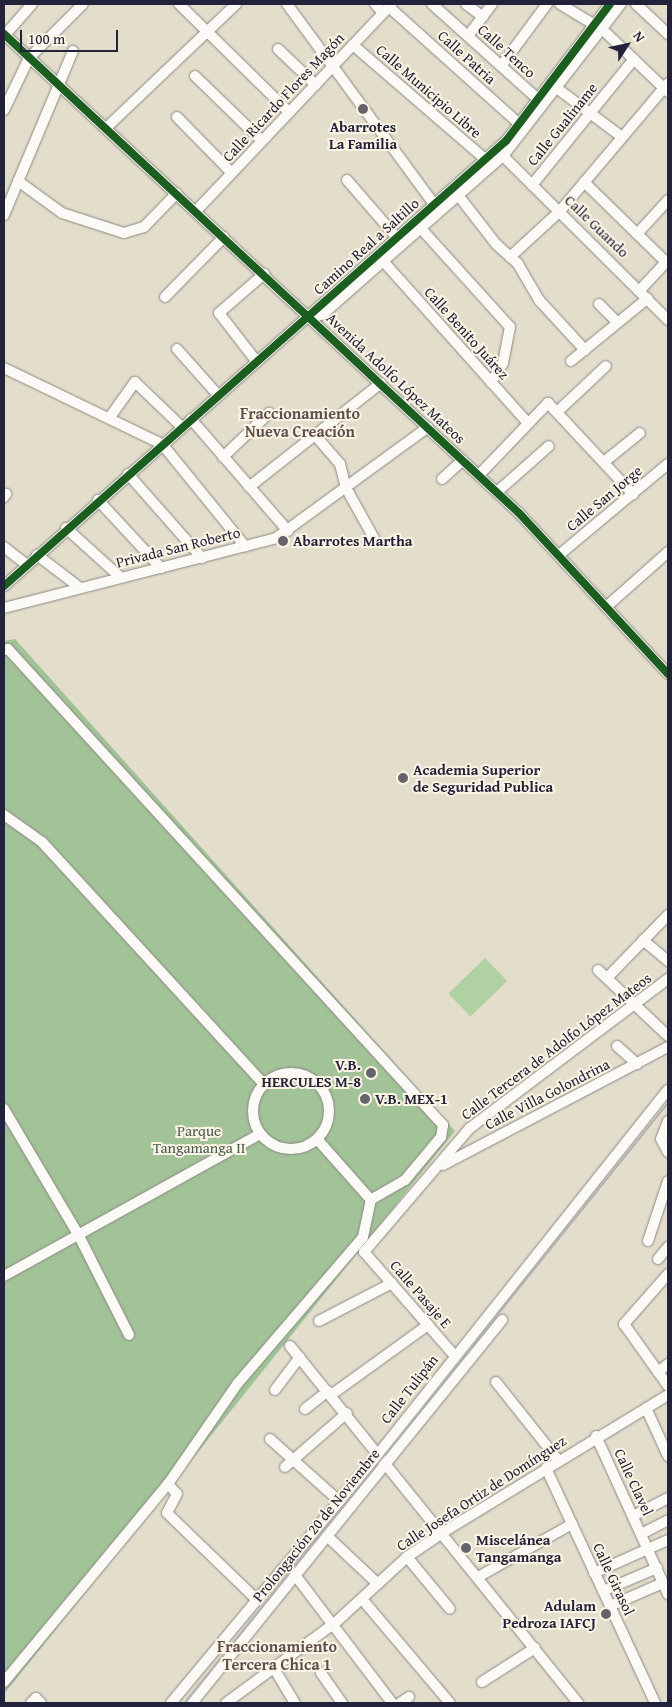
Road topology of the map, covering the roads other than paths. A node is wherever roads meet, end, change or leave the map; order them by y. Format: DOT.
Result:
graph roads {
  1 [pos="32,4"];
  2 [pos="83,4"];
  3 [pos="178,4"];
  4 [pos="236,4"];
  5 [pos="287,4"];
  6 [pos="375,4"];
  7 [pos="432,4"];
  8 [pos="466,4"];
  9 [pos="492,4"];
  10 [pos="547,4"];
  11 [pos="560,4"];
  12 [pos="610,4"];
  13 [pos="621,4"];
  14 [pos="636,4"];
  15 [pos="388,8"];
  16 [pos="483,17"];
  17 [pos="598,29"];
  18 [pos="207,32"];
  19 [pos="4,34"];
  20 [pos="668,34"];
  21 [pos="468,36"];
  22 [pos="353,45"];
  23 [pos="278,49"];
  24 [pos="73,51"];
  25 [pos="29,58"];
  26 [pos="634,59"];
  27 [pos="333,66"];
  28 [pos="502,66"];
  29 [pos="195,76"];
  30 [pos="57,84"];
  31 [pos="316,84"];
  32 [pos="667,88"];
  33 [pos="558,89"];
  34 [pos="539,100"];
  35 [pos="4,110"];
  36 [pos="289,112"];
  37 [pos="591,113"];
  38 [pos="177,117"];
  39 [pos="522,127"];
  40 [pos="106,128"];
  41 [pos="622,137"];
  42 [pos="262,141"];
  43 [pos="503,156"];
  44 [pos="486,160"];
  45 [pos="232,173"];
  46 [pos="347,180"];
  47 [pos="18,181"];
  48 [pos="584,182"];
  49 [pos="532,185"];
  50 [pos="177,193"];
  51 [pos="458,195"];
  52 [pos="668,200"];
  53 [pos="434,204"];
  54 [pos="196,211"];
  55 [pos="560,211"];
  56 [pos="4,214"];
  57 [pos="417,225"];
  58 [pos="637,234"];
  59 [pos="224,237"];
  60 [pos="397,238"];
  61 [pos="510,257"];
  62 [pos="667,261"];
  63 [pos="383,262"];
  64 [pos="264,274"];
  65 [pos="644,294"];
  66 [pos="165,297"];
  67 [pos="599,304"];
  68 [pos="310,318"];
  69 [pos="668,320"];
  70 [pos="617,322"];
  71 [pos="177,349"];
  72 [pos="585,350"];
  73 [pos="571,361"];
  74 [pos="256,362"];
  75 [pos="606,366"];
  76 [pos="4,368"];
  77 [pos="491,382"];
  78 [pos="381,383"];
  79 [pos="218,395"];
  80 [pos="556,412"];
  81 [pos="268,413"];
  82 [pos="110,417"];
  83 [pos="190,420"];
  84 [pos="528,424"];
  85 [pos="182,427"];
  86 [pos="428,427"];
  87 [pos="640,433"];
  88 [pos="314,434"];
  89 [pos="162,444"];
  90 [pos="549,446"];
  91 [pos="223,457"];
  92 [pos="463,460"];
  93 [pos="604,462"];
  94 [pos="340,464"];
  95 [pos="668,464"];
  96 [pos="128,474"];
  97 [pos="479,475"];
  98 [pos="442,479"];
  99 [pos="356,480"];
  100 [pos="248,487"];
  101 [pos="346,488"];
  102 [pos="497,492"];
  103 [pos="633,494"];
  104 [pos="98,500"];
  105 [pos="66,528"];
  106 [pos="288,531"];
  107 [pos="375,540"];
  108 [pos="246,546"];
  109 [pos="4,547"];
  110 [pos="668,552"];
  111 [pos="37,555"];
  112 [pos="559,555"];
  113 [pos="202,558"];
  114 [pos="26,564"];
  115 [pos="161,568"];
  116 [pos="120,577"];
  117 [pos="4,586"];
  118 [pos="78,587"];
  119 [pos="606,607"];
  120 [pos="4,608"];
  121 [pos="4,650"];
  122 [pos="667,668"];
  123 [pos="4,815"];
  124 [pos="668,915"];
  125 [pos="642,940"];
  126 [pos="668,961"];
  127 [pos="598,970"];
  128 [pos="607,978"];
  129 [pos="668,979"];
  130 [pos="634,1005"];
  131 [pos="668,1036"];
  132 [pos="617,1046"];
  133 [pos="668,1047"];
  134 [pos="637,1064"];
  135 [pos="264,1084"];
  136 [pos="668,1090"];
  137 [pos="4,1109"];
  138 [pos="668,1120"];
  139 [pos="260,1134"];
  140 [pos="317,1139"];
  141 [pos="668,1152"];
  142 [pos="440,1166"];
  143 [pos="668,1181"];
  144 [pos="372,1200"];
  145 [pos="78,1234"];
  146 [pos="648,1241"];
  147 [pos="668,1248"];
  148 [pos="364,1252"];
  149 [pos="658,1259"];
  150 [pos="668,1274"];
  151 [pos="4,1276"];
  152 [pos="392,1283"];
  153 [pos="502,1320"];
  154 [pos="319,1321"];
  155 [pos="428,1325"];
  156 [pos="129,1335"];
  157 [pos="290,1346"];
  158 [pos="454,1355"];
  159 [pos="300,1357"];
  160 [pos="668,1364"];
  161 [pos="658,1372"];
  162 [pos="496,1382"];
  163 [pos="668,1386"];
  164 [pos="275,1390"];
  165 [pos="330,1393"];
  166 [pos="668,1395"];
  167 [pos="646,1408"];
  168 [pos="305,1409"];
  169 [pos="347,1413"];
  170 [pos="596,1436"];
  171 [pos="270,1439"];
  172 [pos="378,1453"];
  173 [pos="668,1456"];
  174 [pos="294,1459"];
  175 [pos="558,1460"];
  176 [pos="386,1463"];
  177 [pos="285,1467"];
  178 [pos="546,1468"];
  179 [pos="168,1484"];
  180 [pos="668,1498"];
  181 [pos="339,1501"];
  182 [pos="633,1516"];
  183 [pos="668,1520"];
  184 [pos="572,1524"];
  185 [pos="442,1533"];
  186 [pos="641,1534"];
  187 [pos="327,1536"];
  188 [pos="668,1540"];
  189 [pos="648,1549"];
  190 [pos="407,1557"];
  191 [pos="656,1568"];
  192 [pos="594,1573"];
  193 [pos="294,1575"];
  194 [pos="478,1576"];
  195 [pos="663,1583"];
  196 [pos="378,1584"];
  197 [pos="603,1591"];
  198 [pos="668,1594"];
  199 [pos="362,1599"];
  200 [pos="257,1600"];
  201 [pos="610,1606"];
  202 [pos="450,1608"];
  203 [pos="335,1623"];
  204 [pos="535,1648"];
  205 [pos="275,1670"];
  206 [pos="321,1673"];
  207 [pos="4,1682"];
  208 [pos="482,1682"];
  209 [pos="243,1699"];
  210 [pos="171,1703"];
  211 [pos="192,1703"];
  212 [pos="226,1703"];
  213 [pos="295,1703"];
  214 [pos="342,1703"];
  215 [pos="392,1703"];
  216 [pos="450,1703"];
  217 [pos="578,1703"];
  218 [pos="655,1703"];
  1 -- 19 [label="street"];
  2 -- 25 [label="street"];
  3 -- 18 [label="street"];
  4 -- 18 [label="street"];
  5 -- 27 [label="street"];
  6 -- 15 [label="street, Calle Patria"];
  7 -- 21 [label="street, Calle Tenco"];
  8 -- 16 [label="street"];
  9 -- 16 [label="street"];
  10 -- 28 [label="street"];
  11 -- 17 [label="street"];
  12 -- 17 [label="street, Camino Real a Saltillo"];
  13 -- 17 [label="street, Camino Real a Saltillo"];
  14 -- 20 [label="street"];
  15 -- 22 [label="street, Calle Ricardo Flores Magón"];
  15 -- 39 [label="street, Calle Patria"];
  16 -- 21 [label="street"];
  17 -- 26 [label="street"];
  17 -- 33 [label="street, Camino Real a Saltillo"];
  17 -- 34 [label="street, Camino Real a Saltillo"];
  18 -- 36 [label="street"];
  18 -- 40 [label="street"];
  19 -- 25 [label="street, Avenida Adolfo López Mateos"];
  21 -- 28 [label="street, Calle Tenco"];
  22 -- 27 [label="street, Calle Ricardo Flores Magón"];
  22 -- 44 [label="street, Calle Municipio Libre"];
  23 -- 31 [label="street"];
  24 -- 30 [label="street"];
  25 -- 30 [label="street, Avenida Adolfo López Mateos"];
  25 -- 35 [label="street"];
  26 -- 32 [label="street"];
  26 -- 37 [label="street, Calle Gualiname"];
  27 -- 31 [label="street, Calle Ricardo Flores Magón"];
  27 -- 53 [label="street"];
  28 -- 34 [label="street, Calle Tenco"];
  29 -- 42 [label="street"];
  30 -- 40 [label="street, Avenida Adolfo López Mateos"];
  30 -- 47 [label="street"];
  31 -- 36 [label="street, Calle Ricardo Flores Magón"];
  32 -- 41 [label="street"];
  33 -- 37 [label="street"];
  33 -- 39 [label="street, Camino Real a Saltillo"];
  34 -- 39 [label="street, Camino Real a Saltillo"];
  36 -- 42 [label="street, Calle Ricardo Flores Magón"];
  37 -- 41 [label="street"];
  37 -- 49 [label="street, Calle Gualiname"];
  38 -- 45 [label="street"];
  39 -- 43 [label="street, Camino Real a Saltillo"];
  39 -- 44 [label="street, Camino Real a Saltillo"];
  40 -- 50 [label="street, Avenida Adolfo López Mateos"];
  41 -- 48 [label="street"];
  42 -- 45 [label="street, Calle Ricardo Flores Magón"];
  43 -- 49 [label="street, Calle Guando"];
  43 -- 51 [label="street, Camino Real a Saltillo"];
  44 -- 53 [label="street, Camino Real a Saltillo"];
  45 -- 54 [label="street, Calle Ricardo Flores Magón"];
  46 -- 60 [label="street"];
  47 -- 50 [label="street"];
  47 -- 56 [label="street"];
  48 -- 55 [label="street"];
  48 -- 58 [label="street"];
  49 -- 55 [label="street, Calle Guando"];
  50 -- 54 [label="street, Avenida Adolfo López Mateos"];
  51 -- 57 [label="street, Camino Real a Saltillo"];
  51 -- 61 [label="street"];
  52 -- 58 [label="street"];
  53 -- 57 [label="street, Camino Real a Saltillo"];
  54 -- 59 [label="street, Avenida Adolfo López Mateos"];
  55 -- 61 [label="street"];
  55 -- 65 [label="street, Calle Guando"];
  57 -- 60 [label="street, Camino Real a Saltillo"];
  57 -- 63 [label="street, Camino Real a Saltillo"];
  57 -- 77 [label="street"];
  58 -- 62 [label="street"];
  59 -- 64 [label="street, Avenida Adolfo López Mateos"];
  59 -- 66 [label="street"];
  60 -- 68 [label="street, Camino Real a Saltillo"];
  61 -- 72 [label="street"];
  62 -- 65 [label="street"];
  63 -- 68 [label="street, Camino Real a Saltillo"];
  63 -- 77 [label="street, Calle Benito Juárez"];
  64 -- 68 [label="street, Avenida Adolfo López Mateos"];
  64 -- 74 [label="street"];
  65 -- 69 [label="street, Calle Guando"];
  65 -- 70 [label="street"];
  67 -- 70 [label="street"];
  68 -- 74 [label="street, Camino Real a Saltillo"];
  68 -- 78 [label="street, Avenida Adolfo López Mateos"];
  70 -- 72 [label="street"];
  71 -- 79 [label="street"];
  72 -- 73 [label="street"];
  74 -- 79 [label="street, Camino Real a Saltillo"];
  75 -- 80 [label="street"];
  76 -- 82 [label="street"];
  77 -- 84 [label="street, Calle Benito Juárez"];
  78 -- 86 [label="street, Avenida Adolfo López Mateos"];
  78 -- 88 [label="street"];
  79 -- 83 [label="street, Camino Real a Saltillo"];
  80 -- 84 [label="street"];
  80 -- 93 [label="street"];
  81 -- 91 [label="street"];
  82 -- 85 [label="street"];
  82 -- 89 [label="street"];
  83 -- 85 [label="street, Camino Real a Saltillo"];
  83 -- 91 [label="street"];
  84 -- 97 [label="street"];
  85 -- 89 [label="street, Camino Real a Saltillo"];
  86 -- 92 [label="street, Avenida Adolfo López Mateos"];
  86 -- 99 [label="street, Privada San Roberto"];
  87 -- 93 [label="street"];
  88 -- 94 [label="street"];
  88 -- 100 [label="street"];
  89 -- 96 [label="street, Camino Real a Saltillo"];
  89 -- 108 [label="street"];
  90 -- 102 [label="street"];
  91 -- 100 [label="street"];
  92 -- 97 [label="street, Avenida Adolfo López Mateos"];
  92 -- 98 [label="street"];
  93 -- 103 [label="street"];
  94 -- 99 [label="street"];
  94 -- 101 [label="street"];
  95 -- 103 [label="street, Calle San Jorge"];
  96 -- 104 [label="street, Camino Real a Saltillo"];
  96 -- 113 [label="street"];
  97 -- 102 [label="street, Avenida Adolfo López Mateos"];
  99 -- 101 [label="street, Privada San Roberto"];
  100 -- 106 [label="street"];
  101 -- 106 [label="street, Privada San Roberto"];
  101 -- 107 [label="street"];
  102 -- 112 [label="street, Avenida Adolfo López Mateos"];
  103 -- 112 [label="street, Calle San Jorge"];
  104 -- 105 [label="street, Camino Real a Saltillo"];
  104 -- 115 [label="street"];
  105 -- 111 [label="street, Camino Real a Saltillo"];
  105 -- 116 [label="street"];
  106 -- 108 [label="street, Privada San Roberto"];
  108 -- 113 [label="street, Privada San Roberto"];
  109 -- 114 [label="street"];
  110 -- 119 [label="street"];
  111 -- 114 [label="street, Camino Real a Saltillo"];
  111 -- 118 [label="street"];
  112 -- 119 [label="street, Avenida Adolfo López Mateos"];
  113 -- 115 [label="street, Privada San Roberto"];
  114 -- 117 [label="street, Camino Real a Saltillo"];
  115 -- 116 [label="street, Privada San Roberto"];
  116 -- 118 [label="street, Privada San Roberto"];
  118 -- 120 [label="street, Privada San Roberto"];
  119 -- 122 [label="street, Avenida Adolfo López Mateos"];
  121 -- 144 [label="street"];
  123 -- 135 [label="street"];
  124 -- 125 [label="street"];
  125 -- 126 [label="street"];
  125 -- 128 [label="street"];
  127 -- 128 [label="street"];
  128 -- 130 [label="street"];
  129 -- 130 [label="street, Calle Tercera de Adolfo López Mateos"];
  130 -- 131 [label="street"];
  130 -- 142 [label="street, Calle Tercera de Adolfo López Mateos"];
  132 -- 134 [label="street"];
  133 -- 134 [label="street, Calle Villa Golondrina"];
  134 -- 142 [label="street, Calle Villa Golondrina"];
  135 -- 139 [label="street"];
  135 -- 140 [label="street"];
  136 -- 158 [label="street, Calle Tulipán"];
  137 -- 145 [label="street"];
  138 -- 141 [label="street"];
  139 -- 140 [label="street"];
  139 -- 145 [label="street"];
  140 -- 144 [label="street"];
  142 -- 148 [label="street, Calle Tercera de Adolfo López Mateos"];
  143 -- 146 [label="street"];
  144 -- 179 [label="street"];
  145 -- 151 [label="street"];
  145 -- 156 [label="street"];
  147 -- 149 [label="street"];
  148 -- 152 [label="street, Calle Pasaje E"];
  150 -- 161 [label="street"];
  152 -- 154 [label="street"];
  152 -- 155 [label="street, Calle Pasaje E"];
  153 -- 176 [label="street, Prolongación 20 de Noviembre"];
  155 -- 158 [label="street, Calle Pasaje E"];
  155 -- 165 [label="street"];
  157 -- 159 [label="street"];
  158 -- 172 [label="street, Calle Tulipán"];
  159 -- 164 [label="street"];
  159 -- 165 [label="street"];
  160 -- 161 [label="street"];
  161 -- 163 [label="street"];
  162 -- 175 [label="street"];
  165 -- 168 [label="street"];
  165 -- 169 [label="street"];
  166 -- 167 [label="street, Calle Josefa Ortiz de Domínguez"];
  167 -- 170 [label="street, Calle Josefa Ortiz de Domínguez"];
  167 -- 173 [label="street"];
  169 -- 172 [label="street"];
  169 -- 174 [label="street"];
  170 -- 175 [label="street, Calle Josefa Ortiz de Domínguez"];
  170 -- 182 [label="street, Calle Clavel"];
  171 -- 174 [label="street"];
  172 -- 176 [label="street"];
  172 -- 181 [label="street, Calle Tulipán"];
  174 -- 177 [label="street"];
  174 -- 181 [label="street"];
  175 -- 178 [label="street, Calle Josefa Ortiz de Domínguez"];
  176 -- 185 [label="street"];
  176 -- 187 [label="street, Prolongación 20 de Noviembre"];
  178 -- 184 [label="street, Calle Girasol"];
  178 -- 185 [label="street, Calle Josefa Ortiz de Domínguez"];
  179 -- 200 [label="street"];
  179 -- 207 [label="street"];
  180 -- 182 [label="street"];
  181 -- 200 [label="street, Calle Tulipán"];
  182 -- 186 [label="street, Calle Clavel"];
  183 -- 186 [label="street"];
  184 -- 192 [label="street, Calle Girasol"];
  184 -- 194 [label="street"];
  185 -- 190 [label="street, Calle Josefa Ortiz de Domínguez"];
  185 -- 194 [label="street"];
  186 -- 189 [label="street, Calle Clavel"];
  187 -- 193 [label="street, Prolongación 20 de Noviembre"];
  187 -- 196 [label="street"];
  188 -- 189 [label="street"];
  189 -- 191 [label="street, Calle Clavel"];
  189 -- 192 [label="street"];
  190 -- 196 [label="street, Calle Josefa Ortiz de Domínguez"];
  190 -- 202 [label="street"];
  191 -- 195 [label="street, Calle Clavel"];
  191 -- 197 [label="street"];
  192 -- 197 [label="street, Calle Girasol"];
  193 -- 203 [label="street"];
  193 -- 211 [label="street, Prolongación 20 de Noviembre"];
  194 -- 204 [label="street"];
  195 -- 198 [label="street, Calle Clavel"];
  195 -- 201 [label="street"];
  196 -- 199 [label="street, Calle Josefa Ortiz de Domínguez"];
  197 -- 201 [label="street, Calle Girasol"];
  199 -- 203 [label="street, Calle Josefa Ortiz de Domínguez"];
  199 -- 216 [label="street"];
  200 -- 210 [label="street, Calle Tulipán"];
  201 -- 218 [label="street, Calle Girasol"];
  203 -- 205 [label="street, Calle Josefa Ortiz de Domínguez"];
  203 -- 215 [label="street"];
  204 -- 208 [label="street"];
  204 -- 217 [label="street"];
  205 -- 209 [label="street, Calle Josefa Ortiz de Domínguez"];
  205 -- 213 [label="street"];
  206 -- 214 [label="street"];
  209 -- 212 [label="street, Calle Josefa Ortiz de Domínguez"];
}
